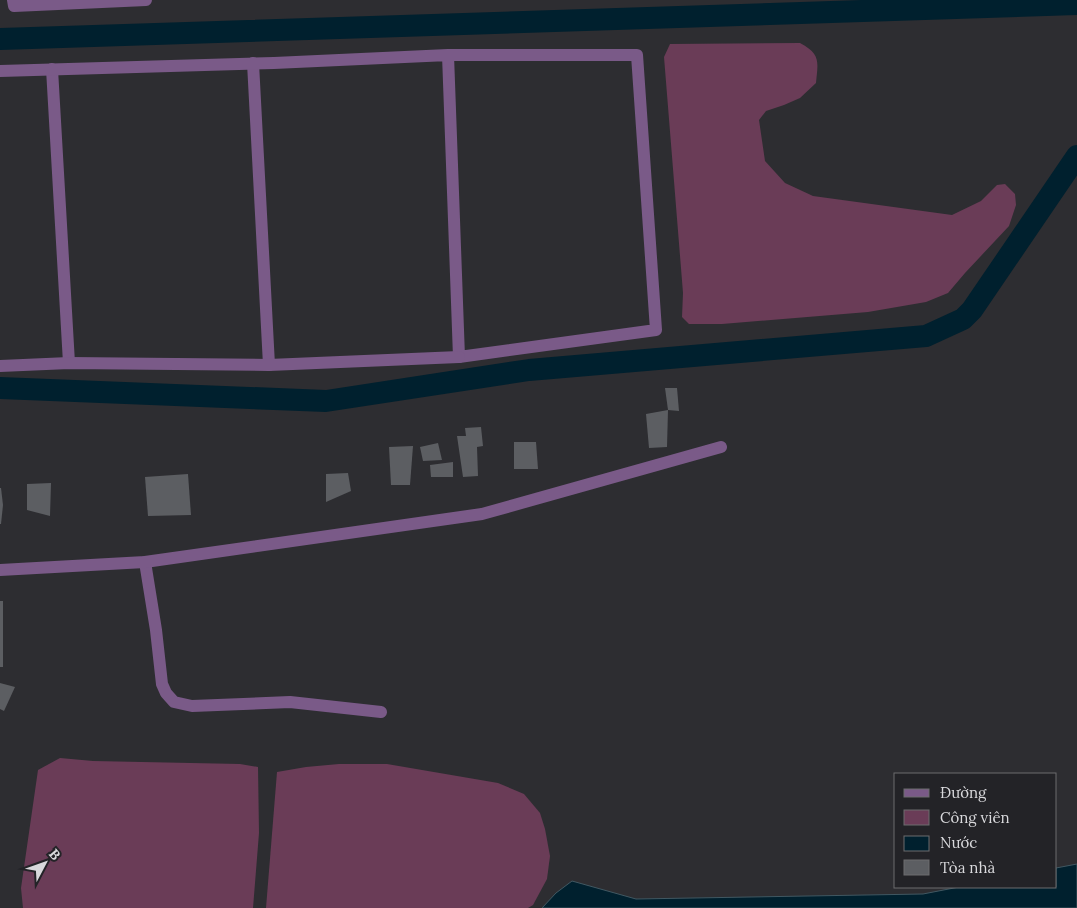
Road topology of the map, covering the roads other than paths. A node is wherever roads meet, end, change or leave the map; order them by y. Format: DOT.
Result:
graph roads {
  1 [pos="13,0"];
  2 [pos="146,0"];
  3 [pos="448,55"];
  4 [pos="252,63"];
  5 [pos="52,69"];
  6 [pos="0,71"];
  7 [pos="459,357"];
  8 [pos="69,363"];
  9 [pos="269,365"];
  10 [pos="0,366"];
  11 [pos="721,447"];
  12 [pos="145,562"];
  13 [pos="0,570"];
  14 [pos="381,712"];
  1 -- 2 [label="street"];
  3 -- 4 [label="street"];
  3 -- 7 [label="street"];
  3 -- 7 [label="street"];
  4 -- 5 [label="street"];
  4 -- 9 [label="street"];
  5 -- 6 [label="street"];
  5 -- 8 [label="street"];
  7 -- 9 [label="street"];
  8 -- 9 [label="street"];
  8 -- 10 [label="street"];
  11 -- 12 [label="street"];
  12 -- 13 [label="street"];
  12 -- 14 [label="street"];
}
